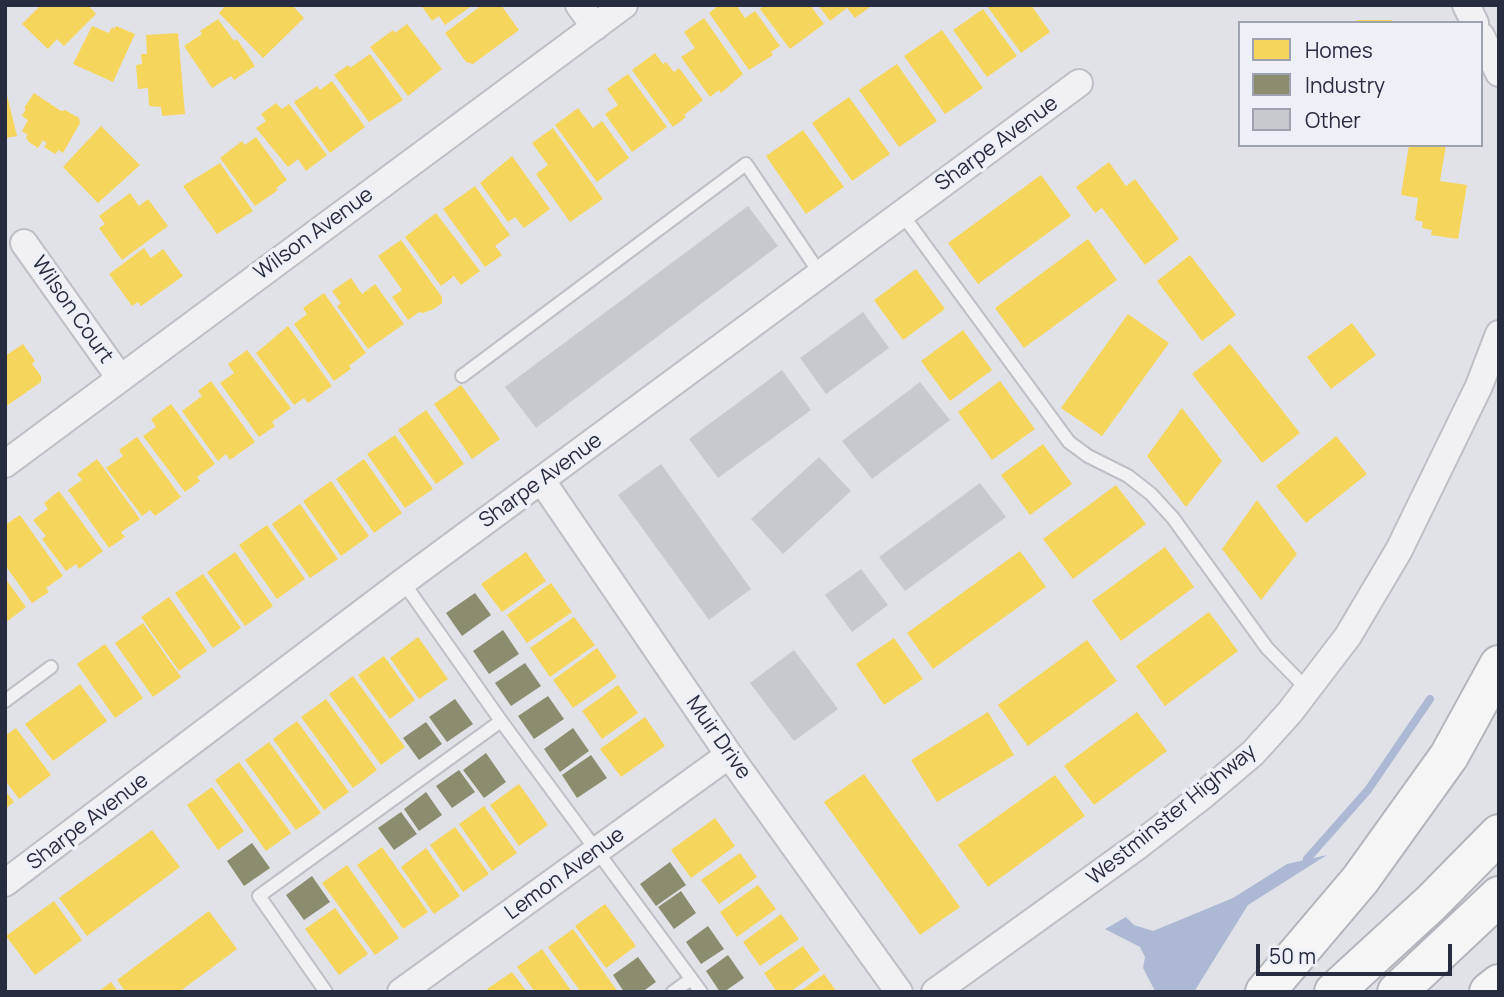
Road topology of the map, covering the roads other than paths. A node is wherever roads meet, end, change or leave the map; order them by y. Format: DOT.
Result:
graph roads {
  1 [pos="579,5"];
  2 [pos="624,5"];
  3 [pos="1466,5"];
  4 [pos="1474,21"];
  5 [pos="594,27"];
  6 [pos="1483,40"];
  7 [pos="1499,73"];
  8 [pos="1079,83"];
  9 [pos="902,214"];
  10 [pos="24,243"];
  11 [pos="821,275"];
  12 [pos="1499,334"];
  13 [pos="462,376"];
  14 [pos="120,377"];
  15 [pos="5,464"];
  16 [pos="542,481"];
  17 [pos="403,582"];
  18 [pos="1499,665"];
  19 [pos="51,667"];
  20 [pos="1307,689"];
  21 [pos="5,701"];
  22 [pos="501,721"];
  23 [pos="729,755"];
  24 [pos="1499,834"];
  25 [pos="598,850"];
  26 [pos="5,883"];
  27 [pos="1499,896"];
  28 [pos="691,979"];
  29 [pos="1499,984"];
  30 [pos="326,992"];
  31 [pos="401,992"];
  32 [pos="673,992"];
  33 [pos="701,992"];
  34 [pos="899,992"];
  35 [pos="935,992"];
  36 [pos="1265,992"];
  37 [pos="1334,992"];
  38 [pos="1397,992"];
  39 [pos="1489,992"];
  1 -- 5 [label="street"];
  2 -- 5 [label="street, Wilson Avenue"];
  3 -- 4 [label="street"];
  5 -- 14 [label="street, Wilson Avenue"];
  6 -- 7 [label="street"];
  8 -- 9 [label="street, Sharpe Avenue"];
  9 -- 11 [label="street, Sharpe Avenue"];
  9 -- 20 [label="lane"];
  10 -- 14 [label="street, Wilson Court"];
  11 -- 13 [label="lane"];
  11 -- 16 [label="street, Sharpe Avenue"];
  12 -- 20 [label="street, Westminster Highway"];
  14 -- 15 [label="street, Wilson Avenue"];
  16 -- 17 [label="street, Sharpe Avenue"];
  16 -- 23 [label="street, Muir Drive"];
  17 -- 22 [label="lane"];
  17 -- 26 [label="street, Sharpe Avenue"];
  18 -- 36 [label="highway"];
  19 -- 21 [label="lane"];
  20 -- 35 [label="street, Westminster Highway"];
  22 -- 25 [label="lane"];
  22 -- 30 [label="lane"];
  23 -- 25 [label="street, Lemon Avenue"];
  23 -- 34 [label="street, Muir Drive"];
  24 -- 37 [label="highway"];
  25 -- 28 [label="lane"];
  25 -- 31 [label="street, Lemon Avenue"];
  27 -- 38 [label="highway"];
  28 -- 32 [label="lane"];
  28 -- 33 [label="lane"];
  29 -- 39 [label="highway"];
}
